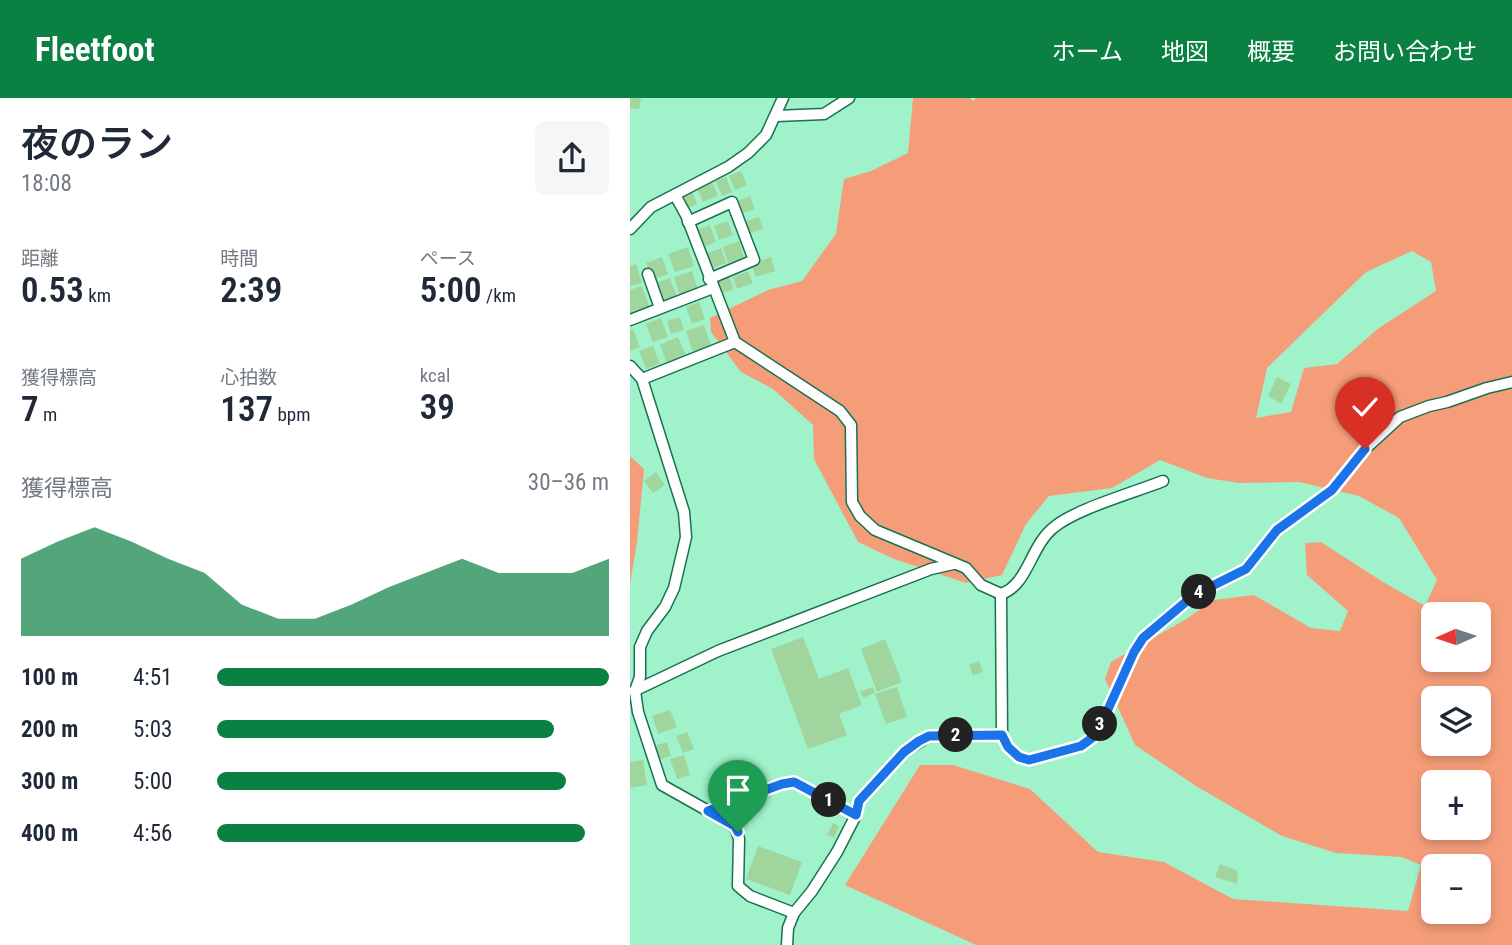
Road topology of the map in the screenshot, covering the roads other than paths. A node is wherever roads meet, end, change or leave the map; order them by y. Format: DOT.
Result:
graph roads {
  1 [pos="783,98"];
  2 [pos="849,98"];
  3 [pos="776,116"];
  4 [pos="675,195"];
  5 [pos="688,222"];
  6 [pos="630,229"];
  7 [pos="648,274"];
  8 [pos="711,284"];
  9 [pos="660,308"];
  10 [pos="630,320"];
  11 [pos="735,342"];
  12 [pos="630,366"];
  13 [pos="642,379"];
  14 [pos="1512,382"];
  15 [pos="1163,481"];
  16 [pos="953,564"];
  17 [pos="1000,594"];
  18 [pos="632,692"];
  19 [pos="1002,735"];
  20 [pos="708,811"];
  21 [pos="856,815"];
  22 [pos="794,913"];
  23 [pos="787,945"];
  1 -- 3 [label="street"];
  2 -- 3 [label="street"];
  3 -- 4 [label="street"];
  4 -- 5 [label="street"];
  4 -- 6 [label="street"];
  5 -- 8 [label="street"];
  5 -- 8 [label="street"];
  7 -- 9 [label="street"];
  8 -- 9 [label="street"];
  8 -- 11 [label="street"];
  9 -- 10 [label="street"];
  11 -- 13 [label="street"];
  11 -- 16 [label="street"];
  12 -- 13 [label="street"];
  13 -- 18 [label="street"];
  14 -- 19 [label="street"];
  15 -- 17 [label="street"];
  16 -- 17 [label="street"];
  16 -- 18 [label="street"];
  17 -- 19 [label="street"];
  18 -- 20 [label="street"];
  19 -- 21 [label="street"];
  20 -- 21 [label="street"];
  20 -- 22 [label="street"];
  21 -- 22 [label="street"];
  22 -- 23 [label="street"];
}
